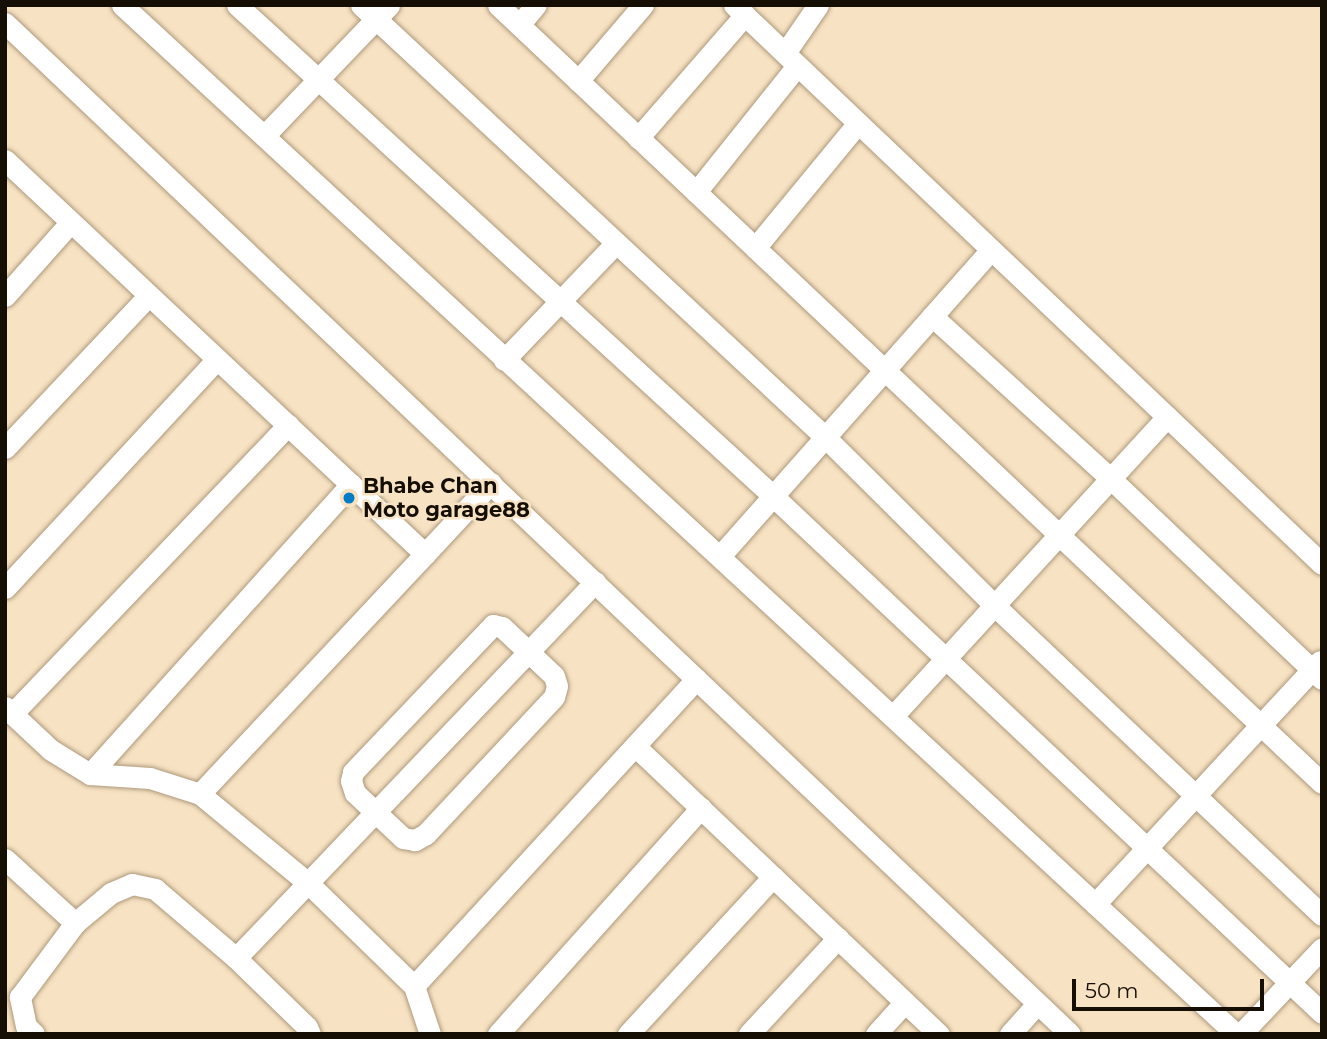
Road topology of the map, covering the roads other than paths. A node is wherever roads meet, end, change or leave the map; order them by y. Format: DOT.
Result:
graph roads {
  1 [pos="122,5"];
  2 [pos="237,5"];
  3 [pos="498,5"];
  4 [pos="536,5"];
  5 [pos="643,5"];
  6 [pos="818,5"];
  7 [pos="375,10"];
  8 [pos="739,10"];
  9 [pos="5,23"];
  10 [pos="519,25"];
  11 [pos="791,60"];
  12 [pos="317,80"];
  13 [pos="578,81"];
  14 [pos="858,123"];
  15 [pos="264,136"];
  16 [pos="638,138"];
  17 [pos="6,161"];
  18 [pos="695,192"];
  19 [pos="71,222"];
  20 [pos="616,243"];
  21 [pos="755,248"];
  22 [pos="991,250"];
  23 [pos="5,296"];
  24 [pos="148,296"];
  25 [pos="561,301"];
  26 [pos="932,316"];
  27 [pos="217,359"];
  28 [pos="504,360"];
  29 [pos="884,370"];
  30 [pos="1167,416"];
  31 [pos="288,425"];
  32 [pos="825,437"];
  33 [pos="5,448"];
  34 [pos="1110,478"];
  35 [pos="491,483"];
  36 [pos="351,484"];
  37 [pos="773,496"];
  38 [pos="1059,534"];
  39 [pos="425,554"];
  40 [pos="720,556"];
  41 [pos="1322,564"];
  42 [pos="595,582"];
  43 [pos="5,588"];
  44 [pos="994,606"];
  45 [pos="529,651"];
  46 [pos="946,658"];
  47 [pos="1319,670"];
  48 [pos="696,679"];
  49 [pos="9,711"];
  50 [pos="893,716"];
  51 [pos="1261,725"];
  52 [pos="635,746"];
  53 [pos="90,774"];
  54 [pos="1322,783"];
  55 [pos="200,794"];
  56 [pos="1196,795"];
  57 [pos="701,808"];
  58 [pos="375,812"];
  59 [pos="1148,847"];
  60 [pos="5,859"];
  61 [pos="773,877"];
  62 [pos="309,884"];
  63 [pos="1095,904"];
  64 [pos="1322,915"];
  65 [pos="75,923"];
  66 [pos="838,938"];
  67 [pos="1322,948"];
  68 [pos="236,958"];
  69 [pos="1289,982"];
  70 [pos="414,986"];
  71 [pos="905,1002"];
  72 [pos="1037,1004"];
  73 [pos="1322,1013"];
  74 [pos="34,1034"];
  75 [pos="310,1034"];
  76 [pos="430,1034"];
  77 [pos="498,1034"];
  78 [pos="628,1034"];
  79 [pos="749,1034"];
  80 [pos="876,1034"];
  81 [pos="939,1034"];
  82 [pos="1010,1034"];
  83 [pos="1070,1034"];
  84 [pos="1238,1034"];
  1 -- 15 [label="street"];
  2 -- 12 [label="street"];
  3 -- 10 [label="street"];
  4 -- 10 [label="street"];
  5 -- 13 [label="street"];
  6 -- 11 [label="street"];
  7 -- 12 [label="street"];
  7 -- 20 [label="street"];
  8 -- 11 [label="street"];
  8 -- 16 [label="street"];
  9 -- 35 [label="street"];
  10 -- 13 [label="street"];
  11 -- 14 [label="street"];
  11 -- 18 [label="street"];
  12 -- 15 [label="street"];
  12 -- 25 [label="street"];
  13 -- 16 [label="street"];
  14 -- 21 [label="street"];
  14 -- 22 [label="street"];
  15 -- 28 [label="street"];
  16 -- 18 [label="street"];
  17 -- 19 [label="street"];
  18 -- 21 [label="street"];
  19 -- 23 [label="street"];
  19 -- 24 [label="street"];
  20 -- 25 [label="street"];
  20 -- 32 [label="street"];
  21 -- 29 [label="street"];
  22 -- 26 [label="street"];
  22 -- 30 [label="street"];
  24 -- 27 [label="street"];
  24 -- 33 [label="street"];
  25 -- 28 [label="street"];
  25 -- 37 [label="street"];
  26 -- 29 [label="street"];
  26 -- 34 [label="street"];
  27 -- 31 [label="street"];
  27 -- 43 [label="street"];
  28 -- 40 [label="street"];
  29 -- 32 [label="street"];
  29 -- 38 [label="street"];
  30 -- 34 [label="street"];
  30 -- 41 [label="street"];
  31 -- 36 [label="street"];
  31 -- 49 [label="street"];
  32 -- 37 [label="street"];
  32 -- 44 [label="street"];
  34 -- 38 [label="street"];
  34 -- 47 [label="street"];
  35 -- 39 [label="street"];
  35 -- 42 [label="street"];
  36 -- 39 [label="street"];
  36 -- 53 [label="street"];
  37 -- 40 [label="street"];
  37 -- 46 [label="street"];
  38 -- 44 [label="street"];
  38 -- 51 [label="street"];
  39 -- 55 [label="street"];
  40 -- 50 [label="street"];
  42 -- 45 [label="street"];
  42 -- 48 [label="street"];
  44 -- 46 [label="street"];
  44 -- 56 [label="street"];
  45 -- 58 [label="street"];
  45 -- 58 [label="street"];
  45 -- 58 [label="street"];
  46 -- 50 [label="street"];
  46 -- 59 [label="street"];
  47 -- 51 [label="street"];
  48 -- 52 [label="street"];
  48 -- 72 [label="street"];
  49 -- 53 [label="street"];
  50 -- 63 [label="street"];
  51 -- 54 [label="street"];
  51 -- 56 [label="street"];
  52 -- 57 [label="street"];
  52 -- 70 [label="street"];
  53 -- 55 [label="street"];
  55 -- 62 [label="street"];
  56 -- 59 [label="street"];
  56 -- 64 [label="street"];
  57 -- 61 [label="street"];
  57 -- 77 [label="street"];
  58 -- 62 [label="street"];
  59 -- 63 [label="street"];
  59 -- 69 [label="street"];
  60 -- 65 [label="street"];
  61 -- 66 [label="street"];
  61 -- 78 [label="street"];
  62 -- 68 [label="street"];
  62 -- 70 [label="street"];
  63 -- 84 [label="street"];
  65 -- 68 [label="street"];
  65 -- 74 [label="street"];
  66 -- 71 [label="street"];
  66 -- 79 [label="street"];
  67 -- 69 [label="street"];
  68 -- 75 [label="street"];
  69 -- 73 [label="street"];
  69 -- 84 [label="street"];
  70 -- 76 [label="street"];
  71 -- 80 [label="street"];
  71 -- 81 [label="street"];
  72 -- 82 [label="street"];
  72 -- 83 [label="street"];
}
